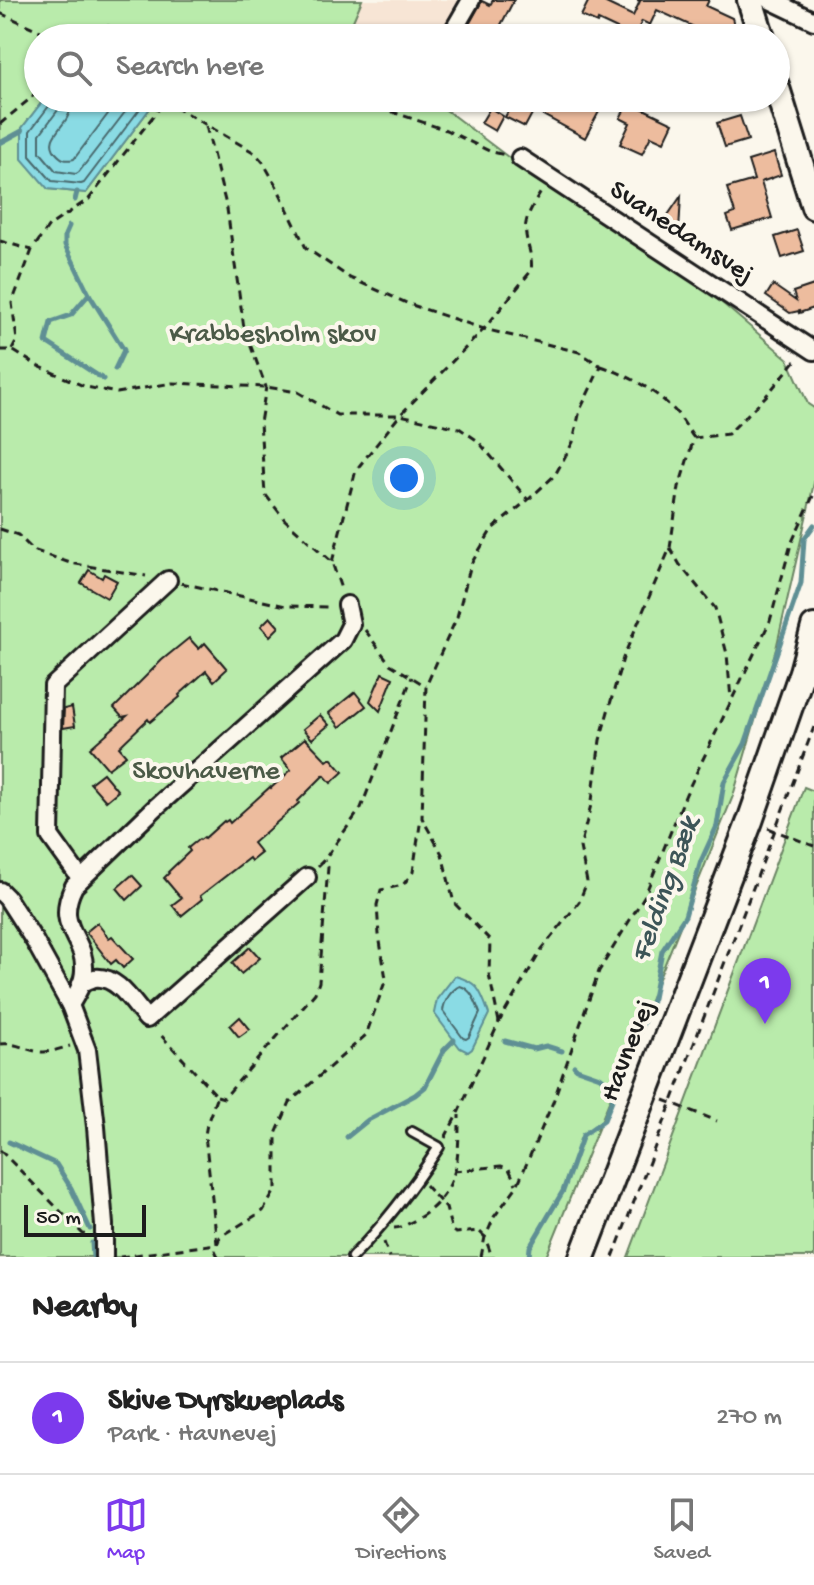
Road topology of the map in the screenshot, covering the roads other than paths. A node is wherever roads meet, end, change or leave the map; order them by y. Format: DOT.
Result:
graph roads {
  1 [pos="471,0"];
  2 [pos="750,0"];
  3 [pos="770,0"];
  4 [pos="814,21"];
  5 [pos="457,24"];
  6 [pos="758,24"];
  7 [pos="784,112"];
  8 [pos="520,158"];
  9 [pos="814,207"];
  10 [pos="811,350"];
  11 [pos="168,580"];
  12 [pos="347,605"];
  13 [pos="814,627"];
  14 [pos="307,877"];
  15 [pos="81,879"];
  16 [pos="0,891"];
  17 [pos="81,984"];
  18 [pos="70,1005"];
  19 [pos="412,1132"];
  20 [pos="104,1257"];
  21 [pos="352,1257"];
  22 [pos="582,1257"];
  1 -- 5 [label="street"];
  2 -- 6 [label="street"];
  3 -- 4 [label="street"];
  7 -- 9 [label="street"];
  8 -- 10 [label="street, Svanedamsvej"];
  11 -- 15 [label="street"];
  12 -- 15 [label="street"];
  13 -- 22 [label="street, Havnevej"];
  14 -- 17 [label="street"];
  15 -- 17 [label="street"];
  16 -- 18 [label="street"];
  17 -- 18 [label="street"];
  18 -- 20 [label="street"];
  19 -- 21 [label="lane"];
}
